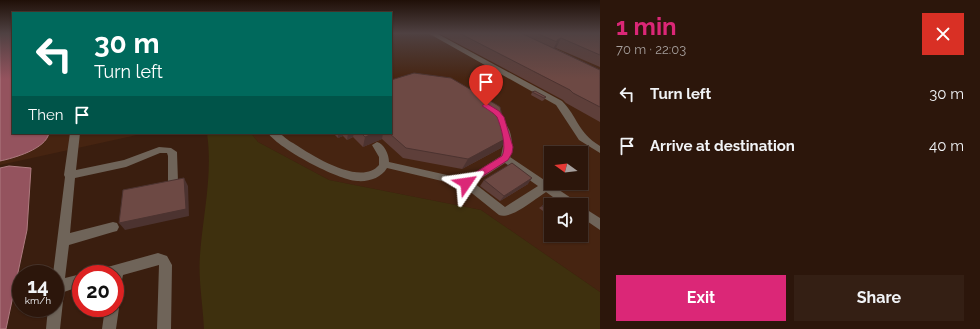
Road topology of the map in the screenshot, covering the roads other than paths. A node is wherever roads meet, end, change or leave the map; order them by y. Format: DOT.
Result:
graph roads {
  1 [pos="459,48"];
  2 [pos="500,117"];
  3 [pos="75,134"];
  4 [pos="274,134"];
  5 [pos="376,145"];
  6 [pos="600,150"];
  7 [pos="505,158"];
  8 [pos="384,164"];
  9 [pos="69,175"];
  10 [pos="173,182"];
  11 [pos="466,183"];
  12 [pos="544,185"];
  13 [pos="544,187"];
  14 [pos="552,190"];
  15 [pos="563,198"];
  16 [pos="588,216"];
  17 [pos="600,225"];
  18 [pos="113,227"];
  19 [pos="62,241"];
  20 [pos="59,265"];
  21 [pos="124,268"];
  22 [pos="54,317"];
  23 [pos="111,317"];
  24 [pos="53,329"];
  25 [pos="109,329"];
  26 [pos="164,329"];
  1 -- 6 [label="lane"];
  2 -- 7 [label="lane"];
  3 -- 9 [label="lane"];
  4 -- 8 [label="lane"];
  5 -- 8 [label="lane"];
  7 -- 11 [label="lane"];
  7 -- 12 [label="lane"];
  8 -- 11 [label="lane"];
  9 -- 10 [label="lane"];
  9 -- 19 [label="lane"];
  11 -- 13 [label="lane"];
  14 -- 15 [label="lane"];
  16 -- 17 [label="lane"];
  18 -- 19 [label="lane"];
  19 -- 20 [label="lane"];
  21 -- 26 [label="lane"];
  22 -- 24 [label="lane"];
  23 -- 25 [label="lane"];
}
